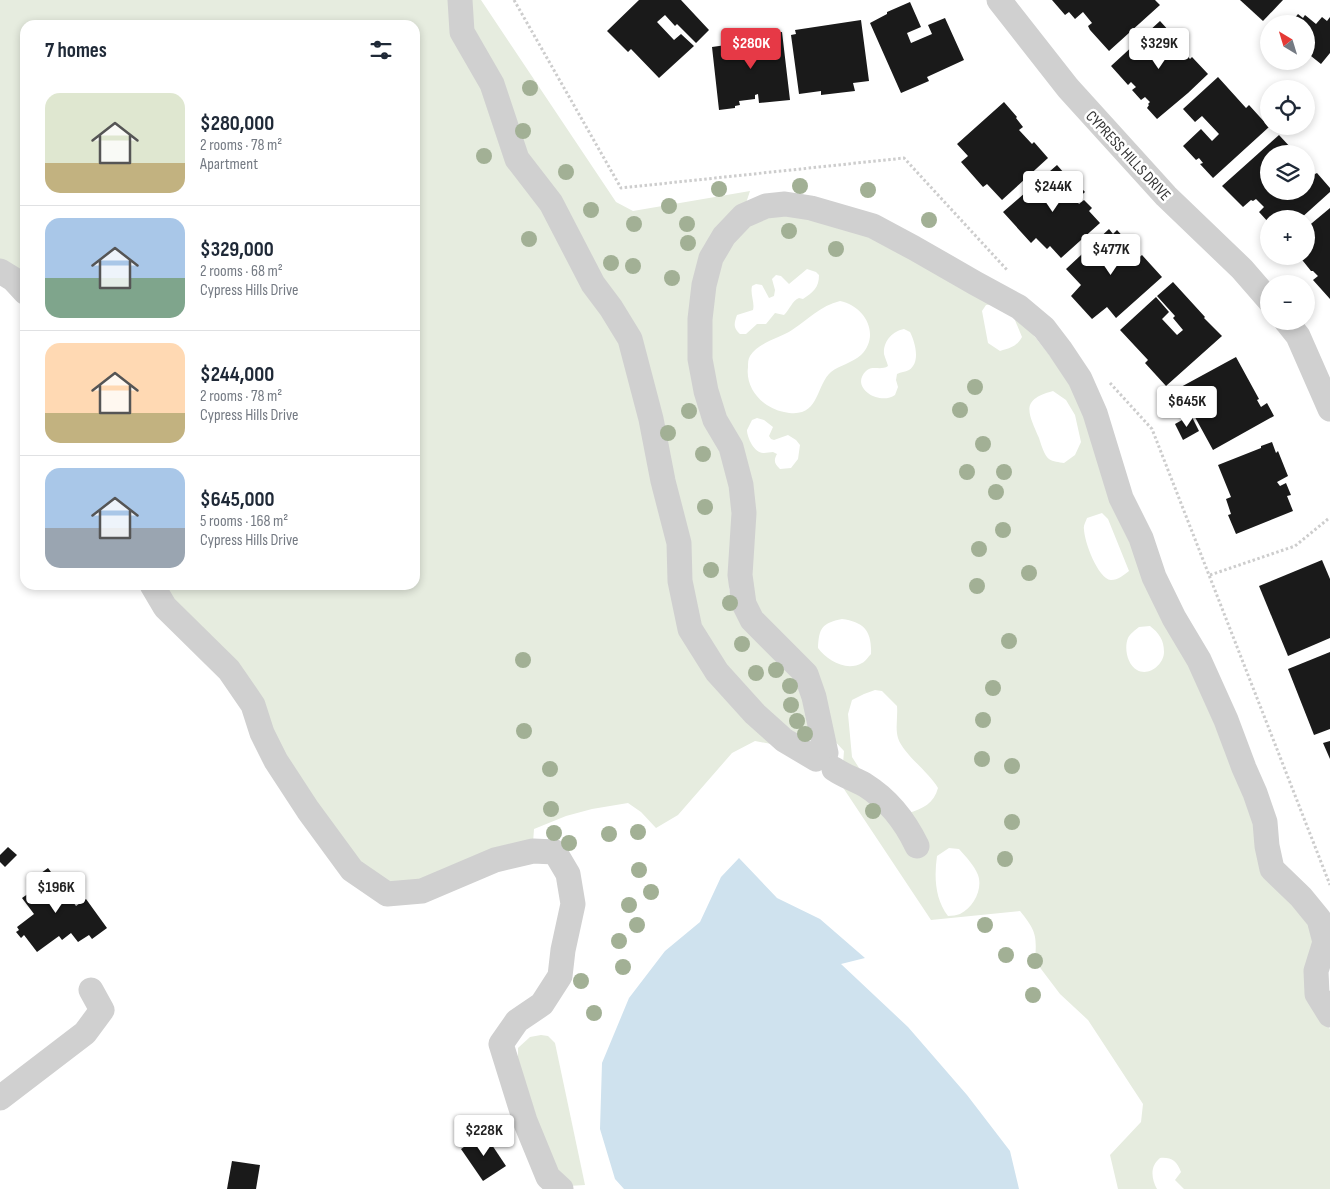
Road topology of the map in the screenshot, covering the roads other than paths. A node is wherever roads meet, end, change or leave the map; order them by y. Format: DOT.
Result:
graph roads {
  1 [pos="460,0"];
  2 [pos="999,0"];
  3 [pos="0,271"];
  4 [pos="20,287"];
  5 [pos="1260,290"];
  6 [pos="1293,330"];
  7 [pos="1330,409"];
  8 [pos="155,590"];
  9 [pos="824,755"];
  10 [pos="917,846"];
  11 [pos="91,990"];
  12 [pos="1330,1015"];
  13 [pos="0,1098"];
  14 [pos="561,1189"];
  1 -- 9 [label="street"];
  2 -- 5 [label="street, CYPRESS HILLS DRIVE"];
  3 -- 4 [label="street"];
  6 -- 7 [label="street"];
  8 -- 14 [label="street"];
  9 -- 10 [label="street"];
  9 -- 12 [label="street"];
  11 -- 13 [label="street"];
}
